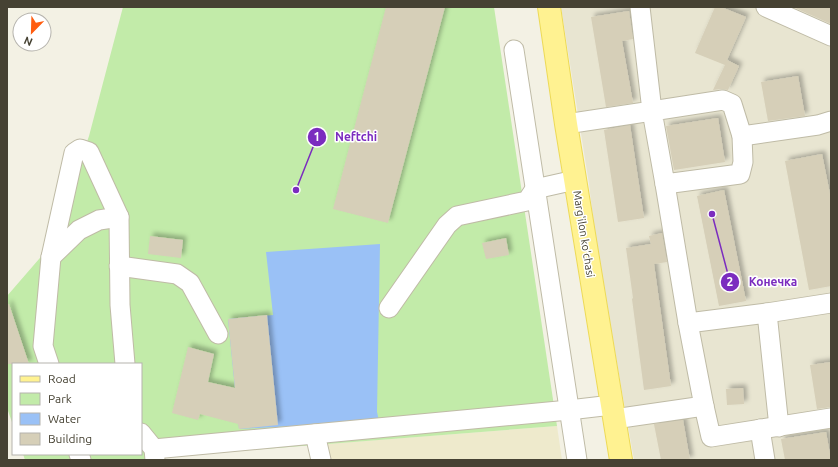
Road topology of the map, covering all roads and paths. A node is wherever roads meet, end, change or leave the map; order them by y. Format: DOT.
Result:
graph roads {
  1 [pos="549,7"];
  2 [pos="640,7"];
  3 [pos="767,7"];
  4 [pos="831,36"];
  5 [pos="514,50"];
  6 [pos="652,111"];
  7 [pos="831,121"];
  8 [pos="566,124"];
  9 [pos="742,136"];
  10 [pos="575,180"];
  11 [pos="665,184"];
  12 [pos="535,188"];
  13 [pos="119,217"];
  14 [pos="51,257"];
  15 [pos="119,266"];
  16 [pos="831,303"];
  17 [pos="389,308"];
  18 [pos="767,313"];
  19 [pos="688,323"];
  20 [pos="218,334"];
  21 [pos="49,363"];
  22 [pos="125,363"];
  23 [pos="704,406"];
  24 [pos="570,410"];
  25 [pos="613,412"];
  26 [pos="831,418"];
  27 [pos="779,427"];
  28 [pos="760,429"];
  29 [pos="142,434"];
  30 [pos="314,434"];
  31 [pos="154,454"];
  32 [pos="321,460"];
  33 [pos="577,460"];
  34 [pos="621,460"];
  35 [pos="765,460"];
  1 -- 8 [label="main road, Marg'ilon ko'chasi"];
  2 -- 6 [label="street"];
  3 -- 4 [label="street"];
  5 -- 12 [label="street"];
  6 -- 8 [label="street"];
  6 -- 9 [label="street"];
  6 -- 11 [label="street"];
  7 -- 9 [label="street"];
  8 -- 10 [label="main road, Marg'ilon ko'chasi"];
  9 -- 11 [label="street"];
  10 -- 12 [label="street"];
  10 -- 25 [label="main road, Marg'ilon ko'chasi"];
  11 -- 19 [label="street"];
  12 -- 17 [label="street"];
  12 -- 24 [label="street"];
  13 -- 14 [label="street"];
  13 -- 14 [label="street"];
  13 -- 15 [label="street"];
  14 -- 21 [label="street"];
  15 -- 20 [label="street"];
  15 -- 22 [label="street"];
  16 -- 18 [label="street"];
  18 -- 19 [label="street"];
  18 -- 27 [label="street"];
  19 -- 23 [label="street"];
  23 -- 25 [label="street"];
  23 -- 28 [label="street"];
  24 -- 25 [label="street"];
  24 -- 30 [label="street"];
  24 -- 33 [label="street"];
  25 -- 34 [label="main road, Marg'ilon ko'chasi"];
  26 -- 27 [label="street"];
  27 -- 28 [label="street"];
  28 -- 35 [label="street"];
  29 -- 31 [label="street"];
  30 -- 31 [label="street"];
  30 -- 32 [label="street"];
}
